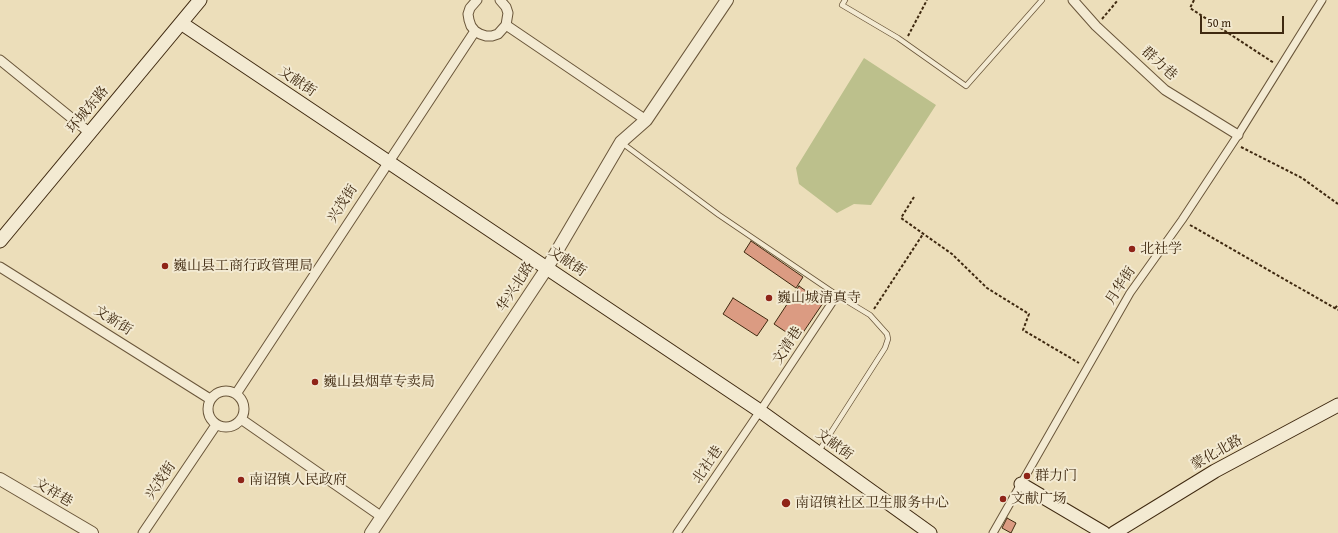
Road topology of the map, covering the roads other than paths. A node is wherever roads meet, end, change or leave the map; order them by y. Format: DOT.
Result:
graph roads {
  1 [pos="200,0"];
  2 [pos="500,0"];
  3 [pos="727,0"];
  4 [pos="845,0"];
  5 [pos="1042,0"];
  6 [pos="1073,0"];
  7 [pos="1322,0"];
  8 [pos="473,1"];
  9 [pos="181,23"];
  10 [pos="506,25"];
  11 [pos="475,31"];
  12 [pos="0,60"];
  13 [pos="646,120"];
  14 [pos="90,133"];
  15 [pos="1236,139"];
  16 [pos="621,142"];
  17 [pos="388,161"];
  18 [pos="0,241"];
  19 [pos="0,267"];
  20 [pos="547,268"];
  21 [pos="837,295"];
  22 [pos="236,394"];
  23 [pos="210,399"];
  24 [pos="1338,405"];
  25 [pos="760,411"];
  26 [pos="241,419"];
  27 [pos="216,425"];
  28 [pos="818,453"];
  29 [pos="0,479"];
  30 [pos="1021,484"];
  31 [pos="382,517"];
  32 [pos="92,533"];
  33 [pos="143,533"];
  34 [pos="371,533"];
  35 [pos="677,533"];
  36 [pos="930,533"];
  37 [pos="993,533"];
  38 [pos="1104,533"];
  39 [pos="1114,533"];
  1 -- 9 [label="main road, 环城东路"];
  2 -- 10 [label="street"];
  3 -- 13 [label="street, 华兴北路"];
  4 -- 5 [label="lane"];
  6 -- 15 [label="street, 群力巷"];
  7 -- 15 [label="street, 月华街"];
  8 -- 11 [label="street"];
  9 -- 14 [label="main road, 环城东路"];
  9 -- 17 [label="main road, 文献街"];
  10 -- 11 [label="street"];
  10 -- 13 [label="street"];
  11 -- 17 [label="street, 兴茂街"];
  12 -- 14 [label="street"];
  13 -- 16 [label="street, 华兴北路"];
  14 -- 18 [label="main road, 环城东路"];
  15 -- 30 [label="street, 月华街"];
  16 -- 20 [label="street, 华兴北路"];
  16 -- 21 [label="lane"];
  17 -- 20 [label="main road, 文献街"];
  17 -- 22 [label="street, 兴茂街"];
  19 -- 23 [label="street, 文新街"];
  20 -- 25 [label="main road, 文献街"];
  20 -- 31 [label="street, 华兴北路"];
  21 -- 25 [label="street, 文清巷"];
  21 -- 28 [label="lane"];
  22 -- 23 [label="street"];
  22 -- 26 [label="street"];
  23 -- 27 [label="street"];
  24 -- 39 [label="main road, 蒙化北路"];
  25 -- 28 [label="main road, 文献街"];
  25 -- 35 [label="street, 北社巷"];
  26 -- 27 [label="street"];
  26 -- 31 [label="street"];
  27 -- 33 [label="street, 兴茂街"];
  28 -- 36 [label="main road, 文献街"];
  29 -- 32 [label="street, 文祥巷"];
  30 -- 37 [label="street, 月华街"];
  30 -- 38 [label="main road"];
  31 -- 34 [label="street, 华兴北路"];
}
